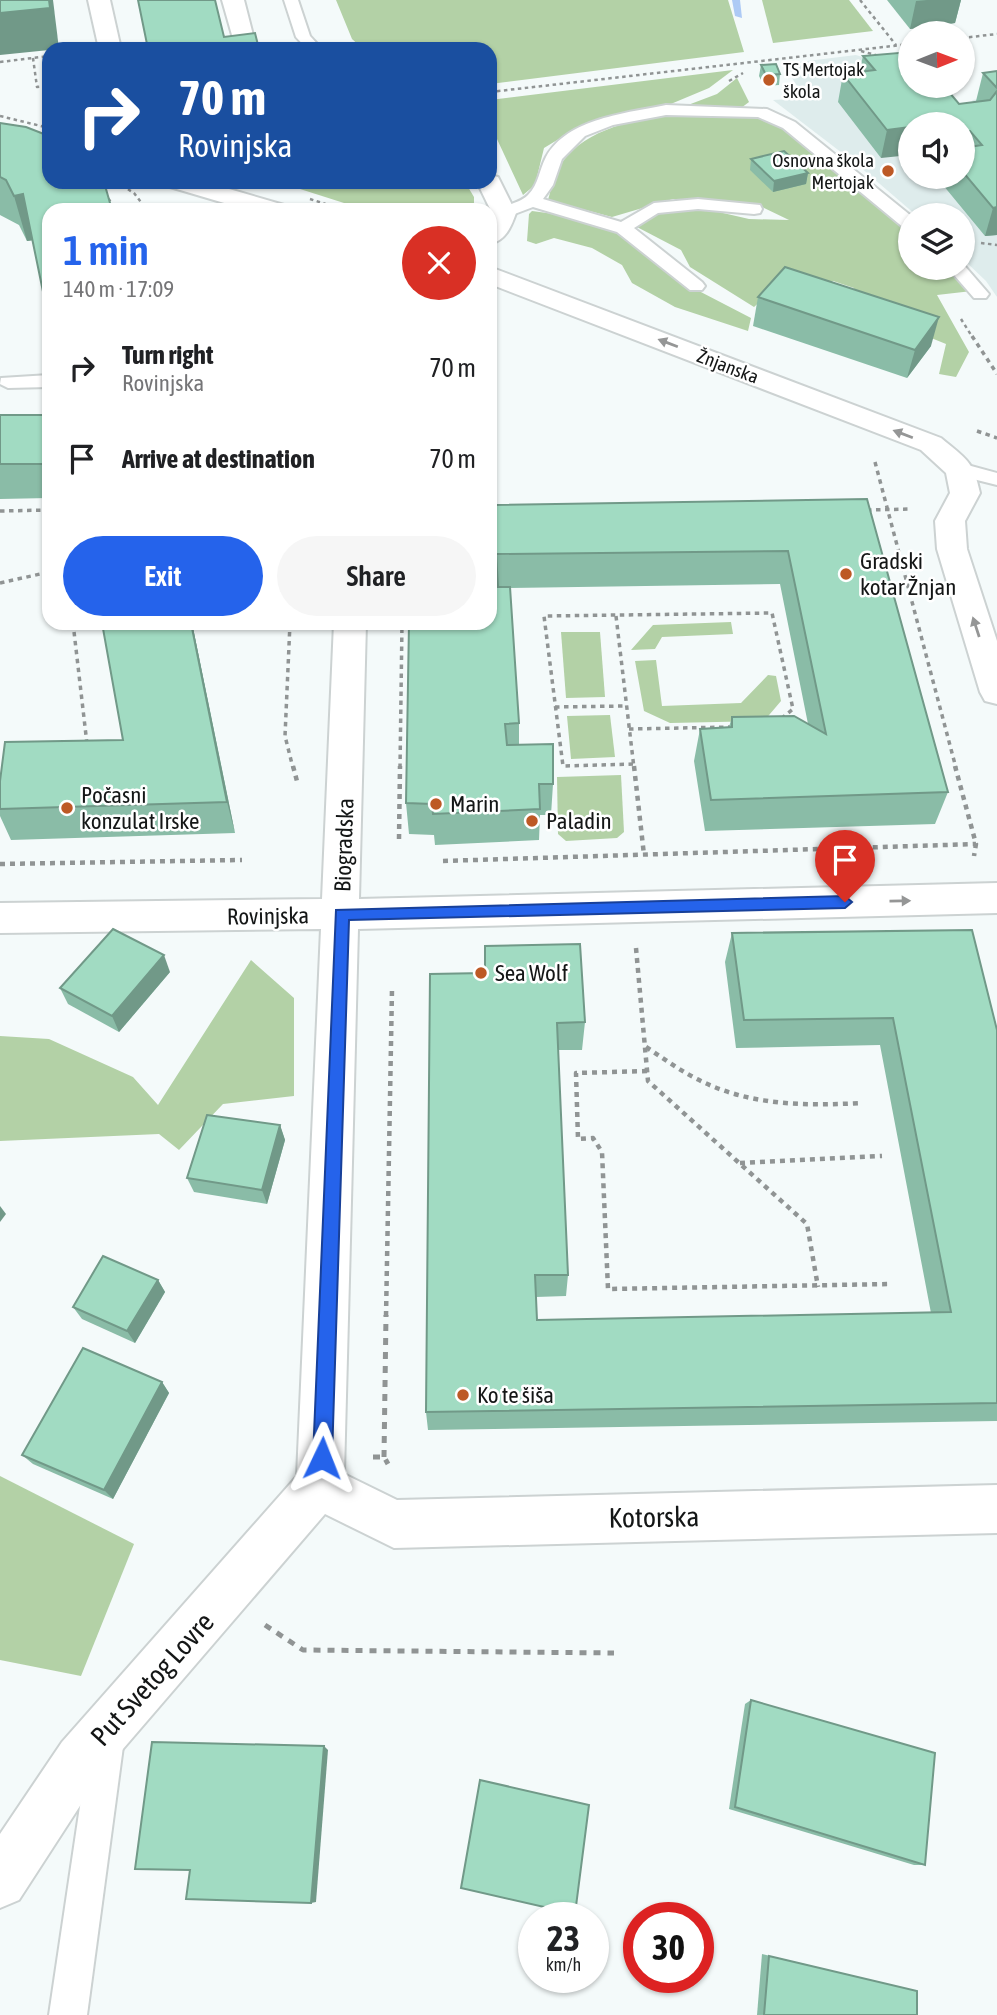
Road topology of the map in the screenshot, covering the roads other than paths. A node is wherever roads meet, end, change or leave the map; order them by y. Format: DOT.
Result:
graph roads {
  1 [pos="99,0"];
  2 [pos="233,0"];
  3 [pos="291,0"];
  4 [pos="108,42"];
  5 [pos="244,42"];
  6 [pos="308,42"];
  7 [pos="492,189"];
  8 [pos="165,194"];
  9 [pos="532,201"];
  10 [pos="227,203"];
  11 [pos="754,209"];
  12 [pos="504,213"];
  13 [pos="898,214"];
  14 [pos="623,228"];
  15 [pos="497,229"];
  16 [pos="497,278"];
  17 [pos="968,280"];
  18 [pos="696,286"];
  19 [pos="980,294"];
  20 [pos="42,381"];
  21 [pos="8,382"];
  22 [pos="960,469"];
  23 [pos="997,478"];
  24 [pos="350,630"];
  25 [pos="997,692"];
  26 [pos="988,899"];
  27 [pos="342,914"];
  28 [pos="0,918"];
  29 [pos="319,1486"];
  30 [pos="997,1509"];
  31 [pos="108,1728"];
  32 [pos="0,1881"];
  33 [pos="68,2015"];
  1 -- 4 [label="street"];
  2 -- 5 [label="street"];
  3 -- 6 [label="lane"];
  7 -- 12 [label="street"];
  8 -- 10 [label="street"];
  9 -- 12 [label="lane"];
  9 -- 13 [label="lane"];
  9 -- 14 [label="lane"];
  11 -- 14 [label="lane"];
  12 -- 15 [label="street"];
  14 -- 18 [label="lane"];
  22 -- 16 [label="street, Žnjanska, one-way"];
  17 -- 19 [label="lane"];
  20 -- 21 [label="lane"];
  22 -- 23 [label="lane"];
  25 -- 22 [label="street, one-way"];
  24 -- 27 [label="street, Biogradska"];
  27 -- 26 [label="street, Rovinjska, one-way"];
  27 -- 28 [label="street, Rovinjska"];
  27 -- 29 [label="street, Biogradska"];
  29 -- 30 [label="street, Kotorska"];
  29 -- 31 [label="street, Put Svetog Lovre"];
  31 -- 32 [label="street, Put Svetog Lovre"];
  31 -- 33 [label="lane"];
}
